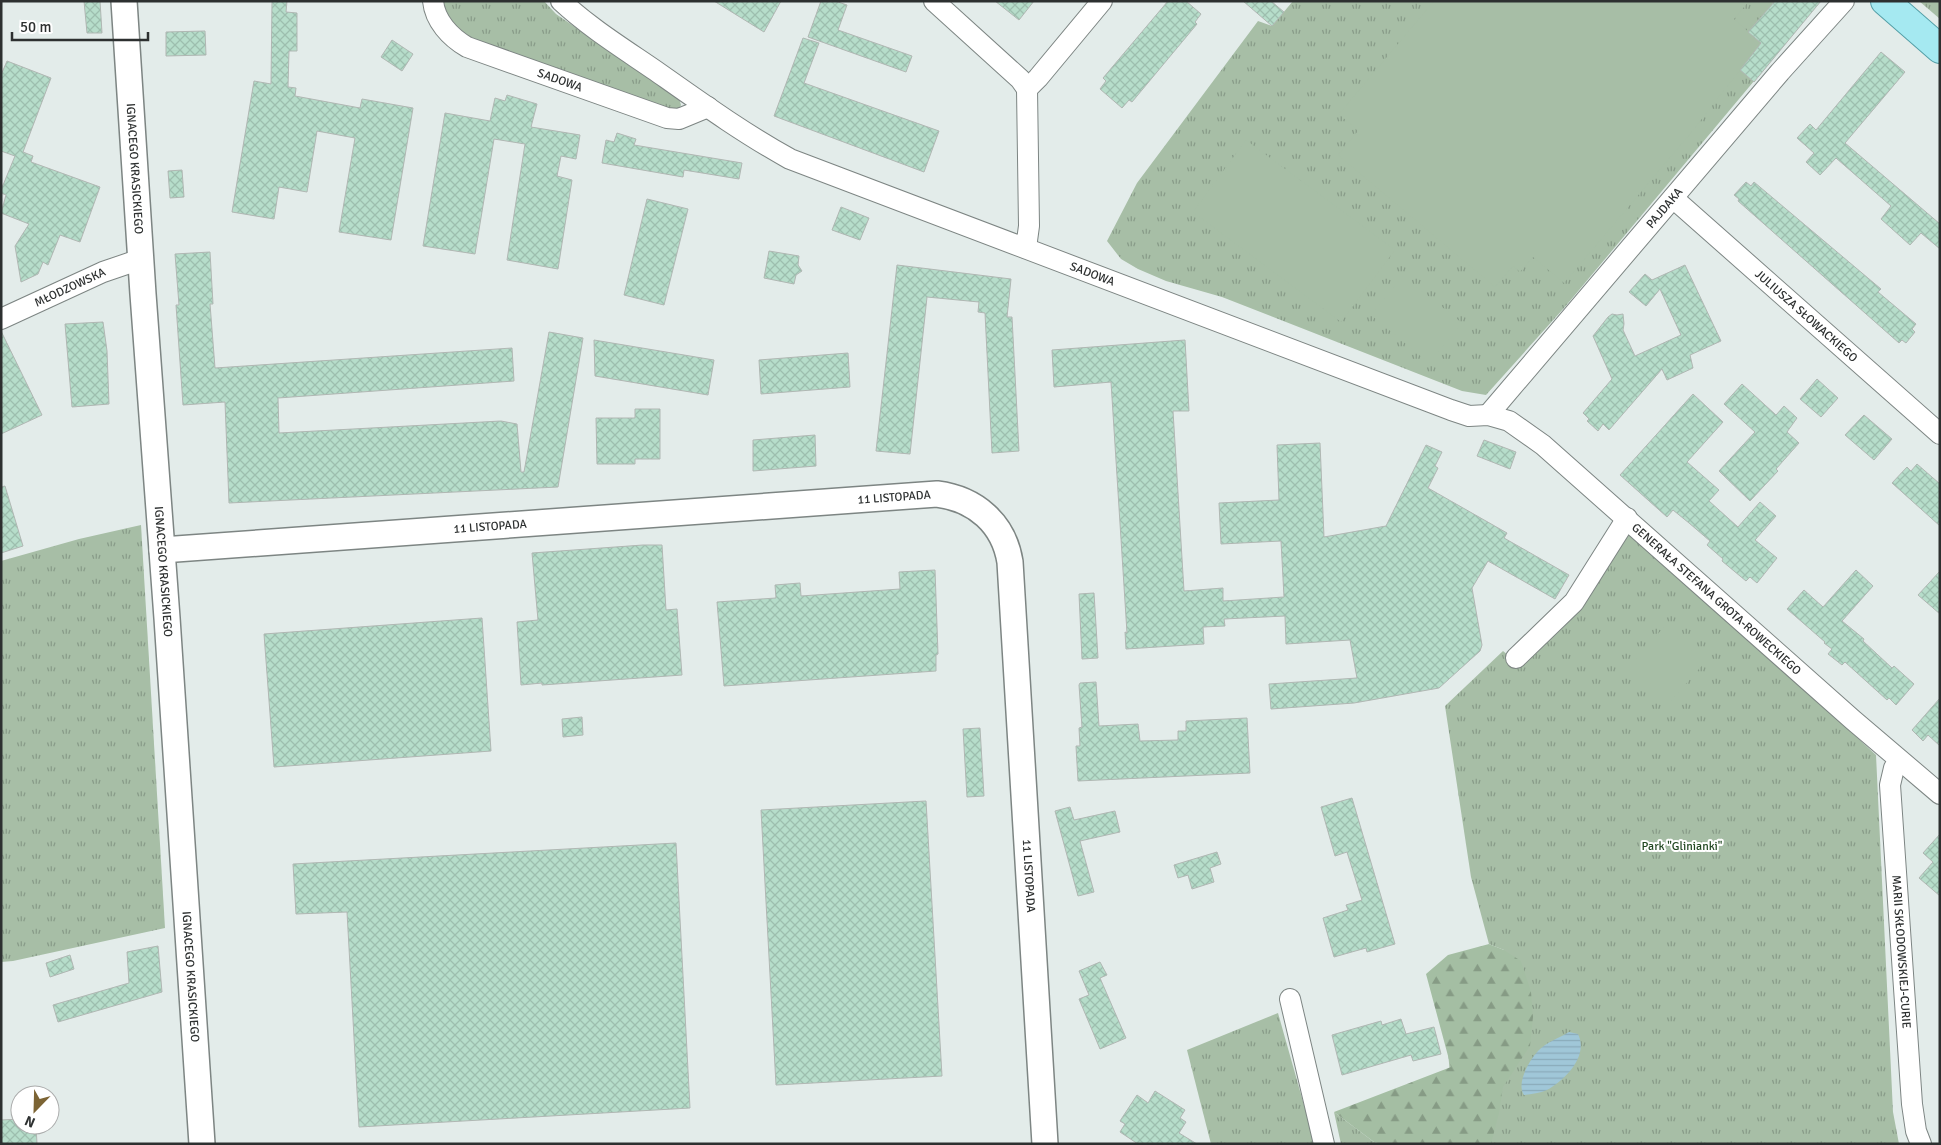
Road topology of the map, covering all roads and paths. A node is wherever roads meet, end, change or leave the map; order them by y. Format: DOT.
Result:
graph roads {
  1 [pos="124,1"];
  2 [pos="433,1"];
  3 [pos="561,1"];
  4 [pos="934,1"];
  5 [pos="1102,1"];
  6 [pos="1844,1"];
  7 [pos="1885,1"];
  8 [pos="1940,48"];
  9 [pos="1027,89"];
  10 [pos="708,107"];
  11 [pos="1673,198"];
  12 [pos="1026,248"];
  13 [pos="141,259"];
  14 [pos="1,319"];
  15 [pos="1488,415"];
  16 [pos="1940,434"];
  17 [pos="1627,518"];
  18 [pos="162,550"];
  19 [pos="1516,658"];
  20 [pos="1899,760"];
  21 [pos="1940,794"];
  22 [pos="1290,999"];
  23 [pos="202,1144"];
  24 [pos="1045,1144"];
  25 [pos="1324,1144"];
  26 [pos="1921,1144"];
  1 -- 13 [label="street, IGNACEGO KRASICKIEGO"];
  2 -- 10 [label="street, SADOWA"];
  3 -- 10 [label="street, SADOWA"];
  4 -- 9 [label="street"];
  5 -- 9 [label="street"];
  6 -- 11 [label="street, PAJDAKA"];
  7 -- 8 [label="main road"];
  9 -- 12 [label="street"];
  10 -- 12 [label="street, SADOWA"];
  11 -- 15 [label="street, PAJDAKA"];
  11 -- 16 [label="street, JULIUSZA SŁOWACKIEGO"];
  12 -- 15 [label="street, SADOWA"];
  13 -- 14 [label="street, MŁODZOWSKA"];
  13 -- 18 [label="street, IGNACEGO KRASICKIEGO"];
  15 -- 17 [label="street, GENERAŁA STEFANA GROTA-ROWECKIEGO"];
  17 -- 19 [label="street"];
  17 -- 20 [label="street, GENERAŁA STEFANA GROTA-ROWECKIEGO"];
  18 -- 23 [label="street, IGNACEGO KRASICKIEGO"];
  18 -- 24 [label="street, 11 LISTOPADA"];
  20 -- 21 [label="street, GENERAŁA STEFANA GROTA-ROWECKIEGO"];
  20 -- 26 [label="street, MARII SKŁODOWSKIEJ-CURIE"];
  22 -- 25 [label="street"];
}
